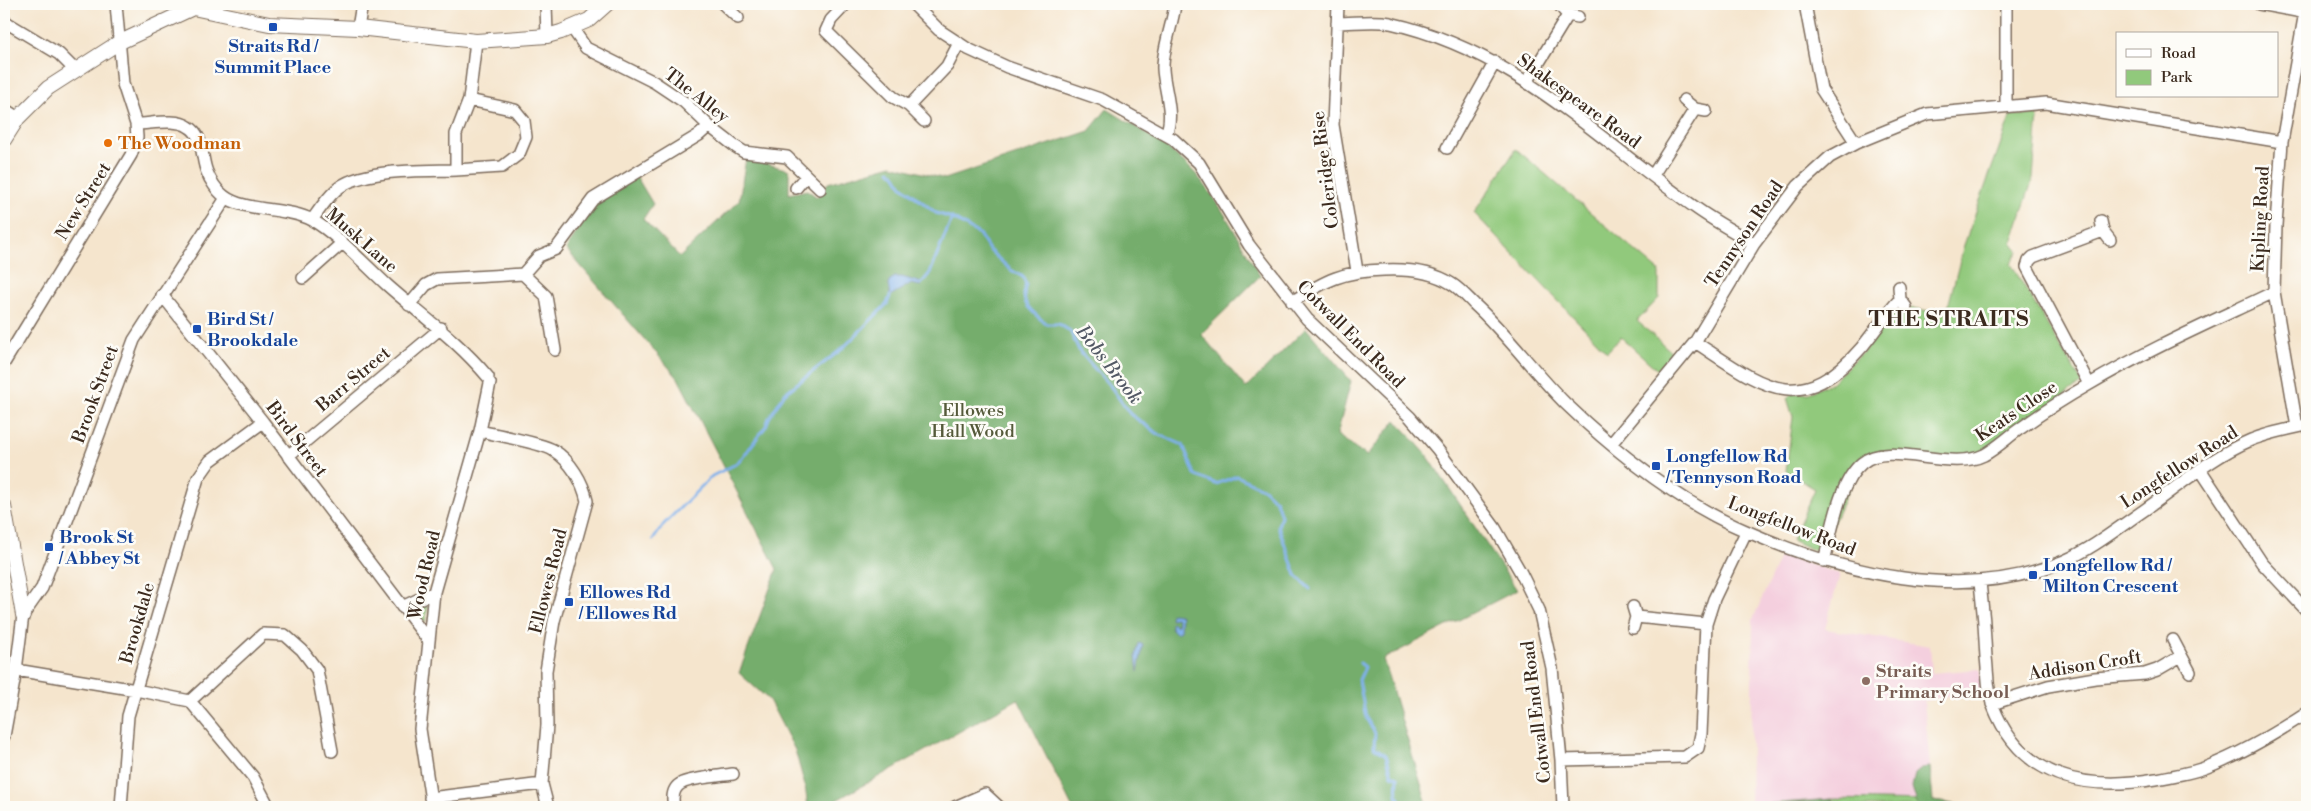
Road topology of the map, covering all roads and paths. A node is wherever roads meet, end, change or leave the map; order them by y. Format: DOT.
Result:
graph roads {
  1 [pos="116,4"];
  2 [pos="362,4"];
  3 [pos="546,4"];
  4 [pos="607,4"];
  5 [pos="724,4"];
  6 [pos="846,4"];
  7 [pos="913,4"];
  8 [pos="1175,4"];
  9 [pos="1338,4"];
  10 [pos="1805,4"];
  11 [pos="2006,4"];
  12 [pos="2259,4"];
  13 [pos="192,6"];
  14 [pos="1560,6"];
  15 [pos="2306,12"];
  16 [pos="738,18"];
  17 [pos="4,21"];
  18 [pos="1337,23"];
  19 [pos="358,28"];
  20 [pos="572,28"];
  21 [pos="547,36"];
  22 [pos="476,42"];
  23 [pos="118,43"];
  24 [pos="959,43"];
  25 [pos="1495,62"];
  26 [pos="75,70"];
  27 [pos="1527,82"];
  28 [pos="469,100"];
  29 [pos="1684,100"];
  30 [pos="2006,105"];
  31 [pos="909,106"];
  32 [pos="1695,108"];
  33 [pos="4,109"];
  34 [pos="1706,111"];
  35 [pos="18,118"];
  36 [pos="924,121"];
  37 [pos="136,124"];
  38 [pos="709,126"];
  39 [pos="1166,134"];
  40 [pos="4,140"];
  41 [pos="2282,142"];
  42 [pos="1856,143"];
  43 [pos="1447,148"];
  44 [pos="456,170"];
  45 [pos="806,176"];
  46 [pos="1652,176"];
  47 [pos="796,188"];
  48 [pos="820,189"];
  49 [pos="226,198"];
  50 [pos="312,220"];
  51 [pos="2105,231"];
  52 [pos="341,244"];
  53 [pos="1754,244"];
  54 [pos="1356,271"];
  55 [pos="523,274"];
  56 [pos="303,278"];
  57 [pos="1899,287"];
  58 [pos="2274,292"];
  59 [pos="162,295"];
  60 [pos="1292,302"];
  61 [pos="409,305"];
  62 [pos="440,328"];
  63 [pos="1695,342"];
  64 [pos="555,350"];
  65 [pos="4,363"];
  66 [pos="489,380"];
  67 [pos="2089,384"];
  68 [pos="263,422"];
  69 [pos="2302,426"];
  70 [pos="480,431"];
  71 [pos="1611,444"];
  72 [pos="288,456"];
  73 [pos="2200,469"];
  74 [pos="4,506"];
  75 [pos="1746,532"];
  76 [pos="1824,560"];
  77 [pos="1980,582"];
  78 [pos="434,592"];
  79 [pos="402,607"];
  80 [pos="2307,611"];
  81 [pos="22,615"];
  82 [pos="1634,617"];
  83 [pos="1706,624"];
  84 [pos="428,640"];
  85 [pos="2174,640"];
  86 [pos="2182,656"];
  87 [pos="16,670"];
  88 [pos="2190,672"];
  89 [pos="136,690"];
  90 [pos="190,701"];
  91 [pos="1992,704"];
  92 [pos="2307,713"];
  93 [pos="4,736"];
  94 [pos="332,751"];
  95 [pos="1561,760"];
  96 [pos="733,774"];
  97 [pos="542,784"];
  98 [pos="431,803"];
  99 [pos="121,807"];
  100 [pos="270,807"];
  101 [pos="548,807"];
  102 [pos="674,807"];
  103 [pos="955,807"];
  104 [pos="999,807"];
  105 [pos="1564,807"];
  1 -- 23 [label="street, New Street"];
  2 -- 19 [label="street"];
  3 -- 21 [label="street"];
  4 -- 20 [label="street"];
  5 -- 16 [label="street"];
  6 -- 31 [label="street"];
  7 -- 24 [label="street, Cotwall End Road"];
  8 -- 39 [label="street"];
  9 -- 18 [label="street, Coleridge Rise"];
  10 -- 42 [label="street"];
  11 -- 30 [label="street"];
  12 -- 15 [label="street"];
  13 -- 19 [label="street"];
  13 -- 23 [label="street"];
  14 -- 27 [label="street"];
  15 -- 41 [label="street, Kipling Road"];
  17 -- 26 [label="street"];
  18 -- 25 [label="street, Shakespeare Road"];
  18 -- 54 [label="street, Coleridge Rise"];
  19 -- 22 [label="street"];
  20 -- 21 [label="street"];
  20 -- 38 [label="street, The Alley"];
  21 -- 22 [label="street"];
  22 -- 28 [label="street"];
  23 -- 26 [label="street"];
  23 -- 37 [label="street, New Street"];
  24 -- 31 [label="street"];
  24 -- 39 [label="street, Cotwall End Road"];
  25 -- 27 [label="street, Shakespeare Road"];
  25 -- 43 [label="street"];
  26 -- 35 [label="street"];
  27 -- 46 [label="street, Shakespeare Road"];
  28 -- 44 [label="street"];
  28 -- 44 [label="street"];
  29 -- 32 [label="street"];
  30 -- 41 [label="street, Tennyson Road"];
  30 -- 42 [label="street, Tennyson Road"];
  31 -- 36 [label="street"];
  32 -- 34 [label="street"];
  32 -- 46 [label="street"];
  33 -- 35 [label="street"];
  35 -- 40 [label="street"];
  37 -- 49 [label="street"];
  37 -- 65 [label="street, New Street"];
  38 -- 45 [label="street, The Alley"];
  38 -- 55 [label="street"];
  39 -- 60 [label="street, Cotwall End Road"];
  41 -- 58 [label="street, Kipling Road"];
  42 -- 53 [label="street, Tennyson Road"];
  44 -- 50 [label="street"];
  45 -- 47 [label="street"];
  45 -- 48 [label="street, The Alley"];
  46 -- 53 [label="street, Shakespeare Road"];
  49 -- 50 [label="street, Musk Lane"];
  49 -- 59 [label="street, Brook Street"];
  50 -- 52 [label="street, Musk Lane"];
  51 -- 67 [label="street"];
  52 -- 56 [label="street"];
  52 -- 61 [label="street, Musk Lane"];
  53 -- 63 [label="street, Tennyson Road"];
  54 -- 60 [label="street, Longfellow Road"];
  54 -- 71 [label="street, Longfellow Road"];
  55 -- 61 [label="street"];
  55 -- 64 [label="street"];
  57 -- 63 [label="street"];
  58 -- 67 [label="street, Keats Close"];
  58 -- 69 [label="street, Kipling Road"];
  59 -- 68 [label="street, Bird Street"];
  59 -- 81 [label="street, Brook Street"];
  60 -- 95 [label="street, Cotwall End Road"];
  61 -- 62 [label="street, Musk Lane"];
  62 -- 66 [label="street, Musk Lane"];
  62 -- 72 [label="street, Barr Street"];
  63 -- 71 [label="street, Tennyson Road"];
  66 -- 70 [label="street, Wood Road"];
  67 -- 76 [label="street, Keats Close"];
  68 -- 72 [label="street, Bird Street"];
  68 -- 89 [label="street, Brookdale"];
  69 -- 73 [label="street, Longfellow Road"];
  70 -- 78 [label="street, Wood Road"];
  70 -- 97 [label="street, Ellowes Road"];
  71 -- 75 [label="street, Longfellow Road"];
  72 -- 79 [label="street, Bird Street"];
  73 -- 77 [label="street, Longfellow Road"];
  73 -- 80 [label="street"];
  74 -- 81 [label="street"];
  75 -- 76 [label="street, Longfellow Road"];
  75 -- 83 [label="street"];
  76 -- 77 [label="street, Longfellow Road"];
  77 -- 91 [label="street"];
  78 -- 79 [label="street"];
  78 -- 84 [label="street, Wood Road"];
  79 -- 84 [label="street, Bird Street"];
  81 -- 87 [label="street"];
  82 -- 83 [label="street"];
  83 -- 95 [label="street"];
  84 -- 98 [label="street, Wood Road"];
  85 -- 86 [label="street"];
  86 -- 88 [label="street"];
  86 -- 91 [label="street, Addison Croft"];
  87 -- 89 [label="street"];
  87 -- 93 [label="street"];
  89 -- 90 [label="street"];
  89 -- 99 [label="street, Brookdale"];
  90 -- 94 [label="street"];
  90 -- 100 [label="street"];
  91 -- 92 [label="street"];
  95 -- 105 [label="street, Cotwall End Road"];
  96 -- 102 [label="street"];
  97 -- 98 [label="street"];
  97 -- 101 [label="street, Ellowes Road"];
  103 -- 104 [label="street"];
}
